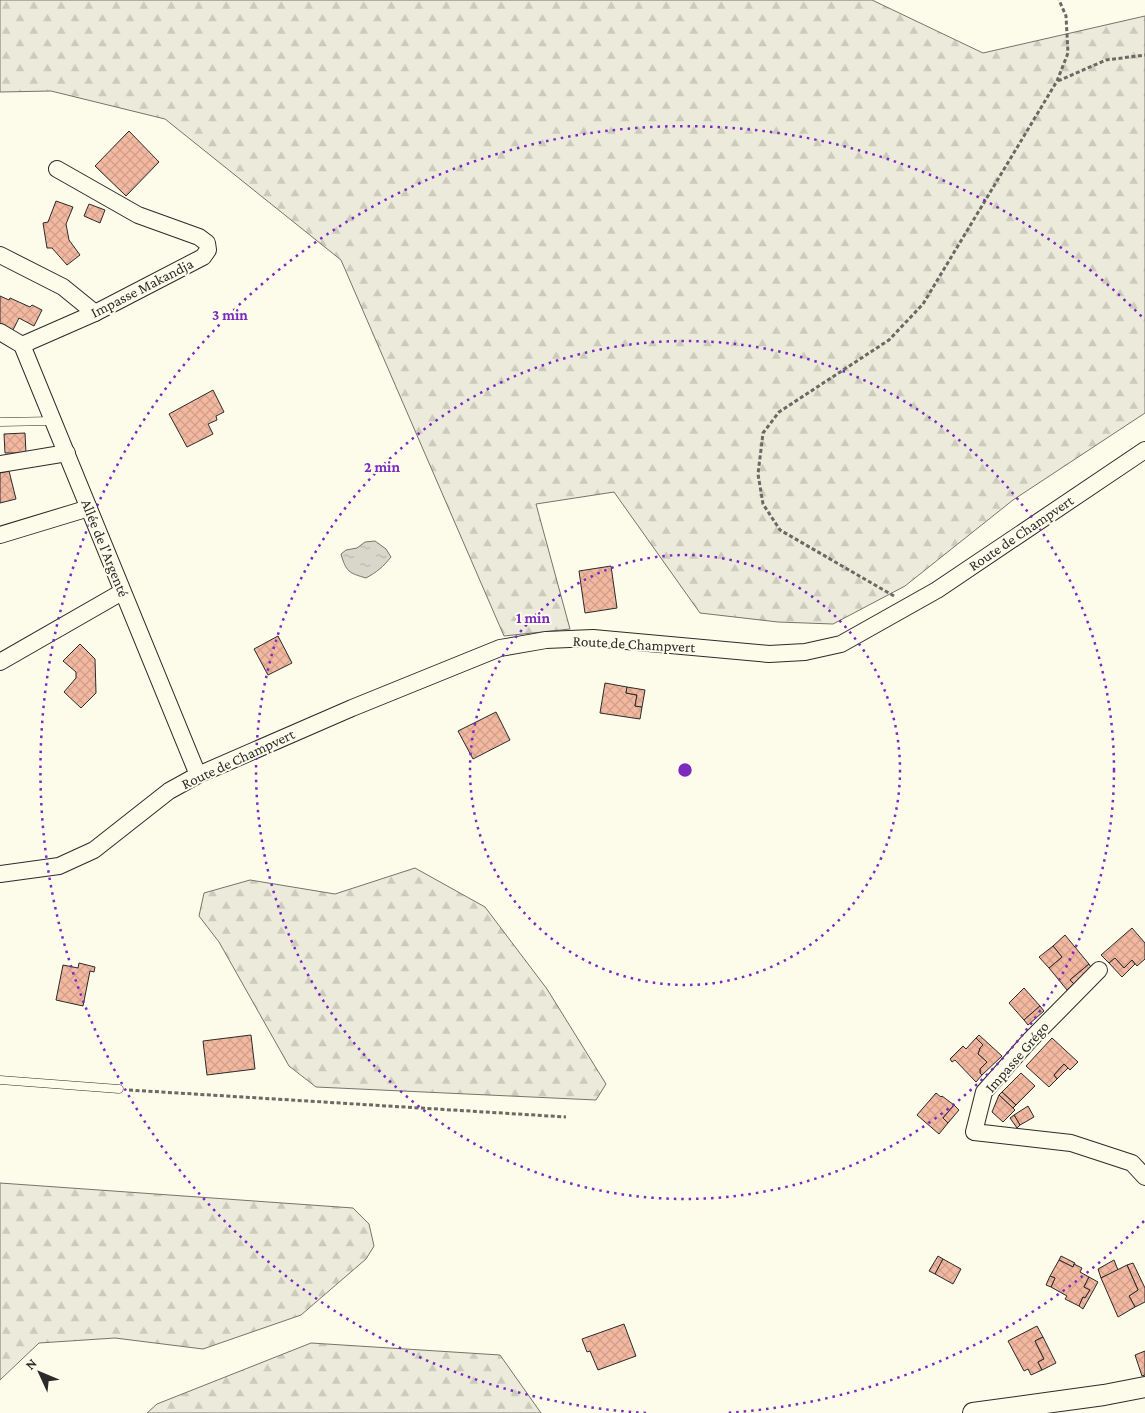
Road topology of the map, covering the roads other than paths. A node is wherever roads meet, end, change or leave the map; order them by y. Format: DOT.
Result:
graph roads {
  1 [pos="57,169"];
  2 [pos="0,255"];
  3 [pos="95,313"];
  4 [pos="0,332"];
  5 [pos="22,345"];
  6 [pos="54,421"];
  7 [pos="0,422"];
  8 [pos="1145,450"];
  9 [pos="67,453"];
  10 [pos="0,464"];
  11 [pos="89,508"];
  12 [pos="0,535"];
  13 [pos="122,592"];
  14 [pos="0,662"];
  15 [pos="198,775"];
  16 [pos="0,874"];
  17 [pos="1099,970"];
  18 [pos="0,1080"];
  19 [pos="119,1089"];
  20 [pos="1145,1177"];
  21 [pos="1145,1387"];
  22 [pos="973,1413"];
  1 -- 3 [label="street, Impasse Makandja"];
  2 -- 3 [label="street"];
  3 -- 5 [label="street, Impasse Makandja"];
  4 -- 5 [label="street"];
  5 -- 6 [label="street, Allée de l'Argenté"];
  6 -- 7 [label="lane"];
  6 -- 9 [label="street, Allée de l'Argenté"];
  8 -- 15 [label="street, Route de Champvert"];
  9 -- 10 [label="street"];
  9 -- 11 [label="street, Allée de l'Argenté"];
  11 -- 12 [label="street"];
  11 -- 13 [label="street, Allée de l'Argenté"];
  13 -- 14 [label="street"];
  13 -- 15 [label="street, Allée de l'Argenté"];
  15 -- 16 [label="street, Route de Champvert"];
  17 -- 20 [label="street, Impasse Grégo"];
  18 -- 19 [label="lane"];
  21 -- 22 [label="street"];
}
